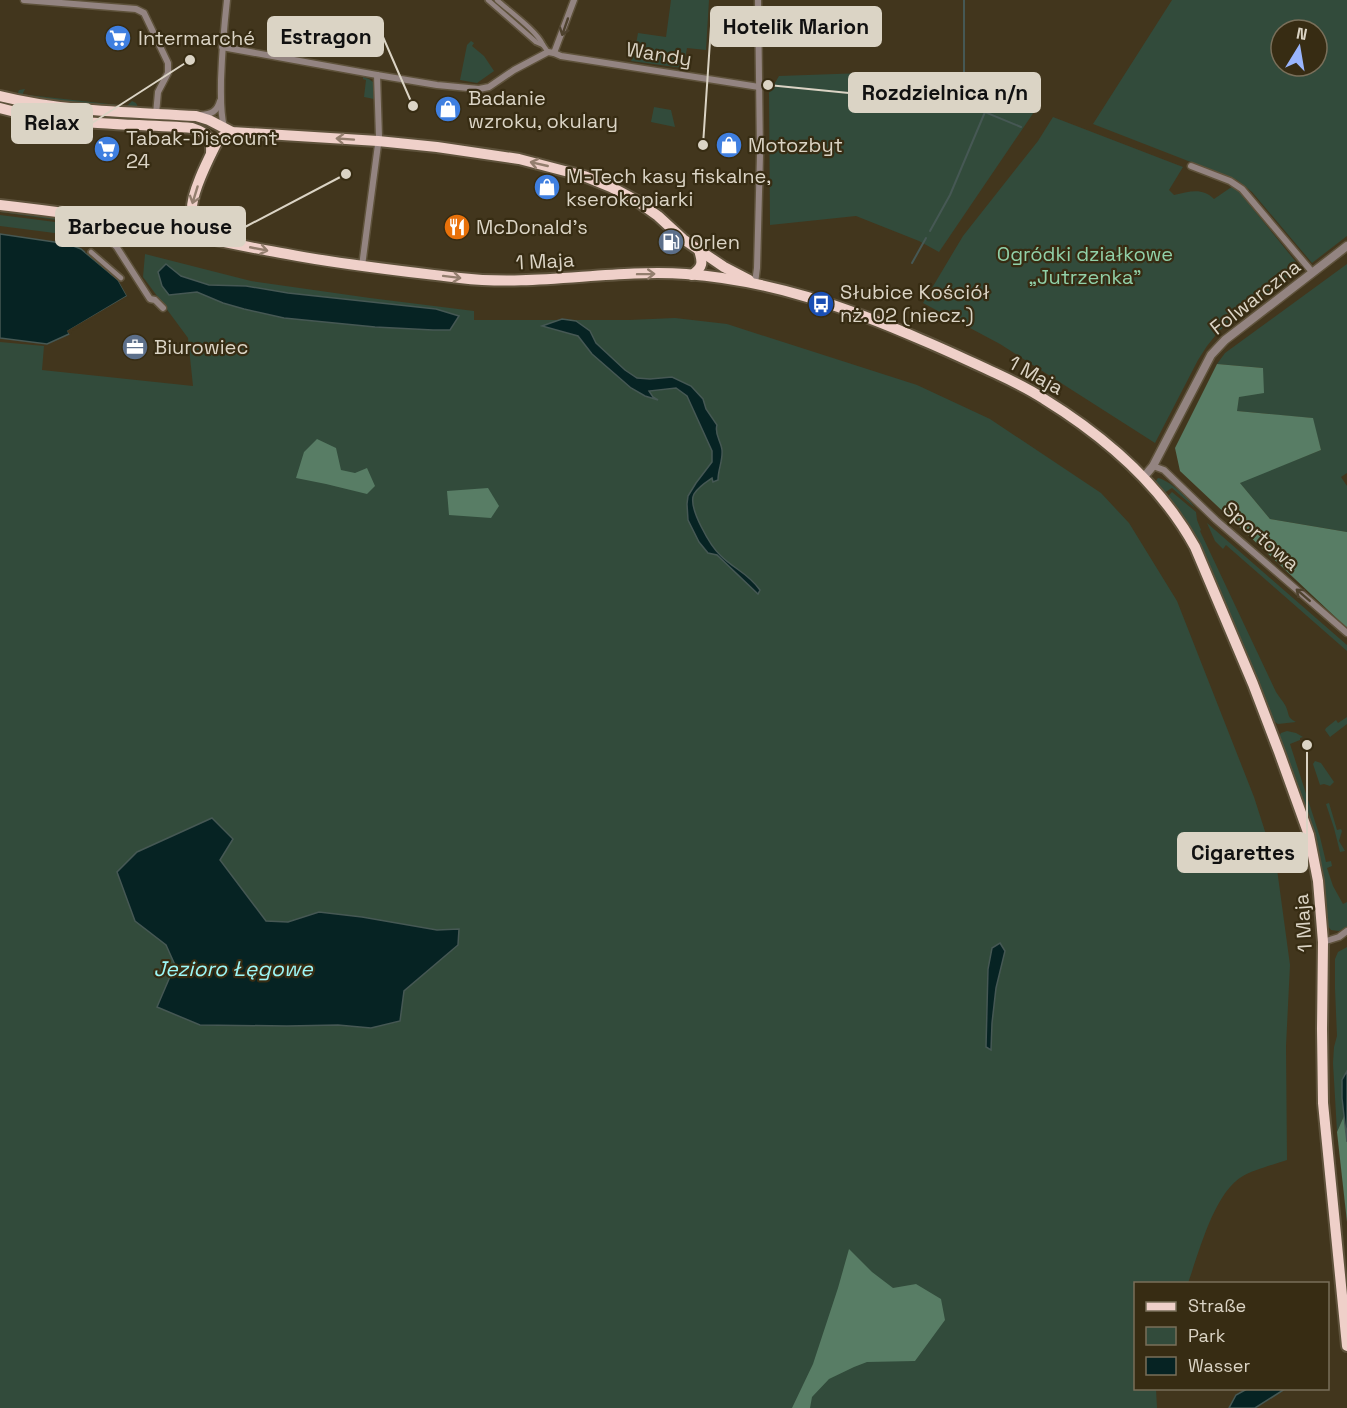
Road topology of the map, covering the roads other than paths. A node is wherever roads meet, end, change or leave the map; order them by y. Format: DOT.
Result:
graph roads {
  1 [pos="24,0"];
  2 [pos="227,0"];
  3 [pos="488,0"];
  4 [pos="497,0"];
  5 [pos="573,0"];
  6 [pos="758,0"];
  7 [pos="543,45"];
  8 [pos="222,47"];
  9 [pos="551,52"];
  10 [pos="378,75"];
  11 [pos="759,87"];
  12 [pos="0,96"];
  13 [pos="221,98"];
  14 [pos="0,108"];
  15 [pos="156,114"];
  16 [pos="196,116"];
  17 [pos="228,130"];
  18 [pos="378,141"];
  19 [pos="211,153"];
  20 [pos="1191,166"];
  21 [pos="0,205"];
  22 [pos="87,216"];
  23 [pos="201,237"];
  24 [pos="1347,246"];
  25 [pos="699,250"];
  26 [pos="91,252"];
  27 [pos="362,266"];
  28 [pos="1313,273"];
  29 [pos="692,275"];
  30 [pos="122,278"];
  31 [pos="755,283"];
  32 [pos="163,308"];
  33 [pos="1153,466"];
  34 [pos="1143,478"];
  35 [pos="1347,633"];
  36 [pos="1347,930"];
  37 [pos="1323,942"];
  38 [pos="1347,1346"];
  1 -- 15 [label="street"];
  2 -- 8 [label="street"];
  3 -- 7 [label="street"];
  4 -- 7 [label="street"];
  5 -- 9 [label="street, one-way"];
  6 -- 11 [label="street"];
  7 -- 9 [label="street"];
  8 -- 10 [label="street"];
  8 -- 13 [label="street"];
  9 -- 10 [label="street"];
  9 -- 11 [label="street, Wandy"];
  10 -- 18 [label="street"];
  11 -- 31 [label="street"];
  12 -- 15 [label="main road"];
  13 -- 16 [label="street"];
  13 -- 17 [label="street"];
  14 -- 19 [label="main road"];
  15 -- 16 [label="main road"];
  16 -- 17 [label="main road"];
  18 -- 17 [label="main road, one-way"];
  17 -- 19 [label="main road"];
  25 -- 18 [label="main road, one-way"];
  18 -- 27 [label="street"];
  19 -- 23 [label="main road, one-way"];
  20 -- 28 [label="street"];
  21 -- 22 [label="main road, 1 Maja"];
  22 -- 23 [label="main road, 1 Maja"];
  22 -- 32 [label="street"];
  23 -- 27 [label="main road, 1 Maja, one-way"];
  24 -- 28 [label="street, Folwarczna"];
  25 -- 29 [label="main road"];
  25 -- 31 [label="main road"];
  26 -- 30 [label="street"];
  27 -- 29 [label="main road, 1 Maja, one-way"];
  28 -- 33 [label="street, Folwarczna"];
  29 -- 31 [label="main road, 1 Maja"];
  31 -- 34 [label="main road, 1 Maja"];
  33 -- 34 [label="street, Folwarczna"];
  35 -- 33 [label="street, Sportowa, one-way"];
  34 -- 37 [label="main road, 1 Maja"];
  36 -- 37 [label="street"];
  37 -- 38 [label="main road, 1 Maja"];
}
